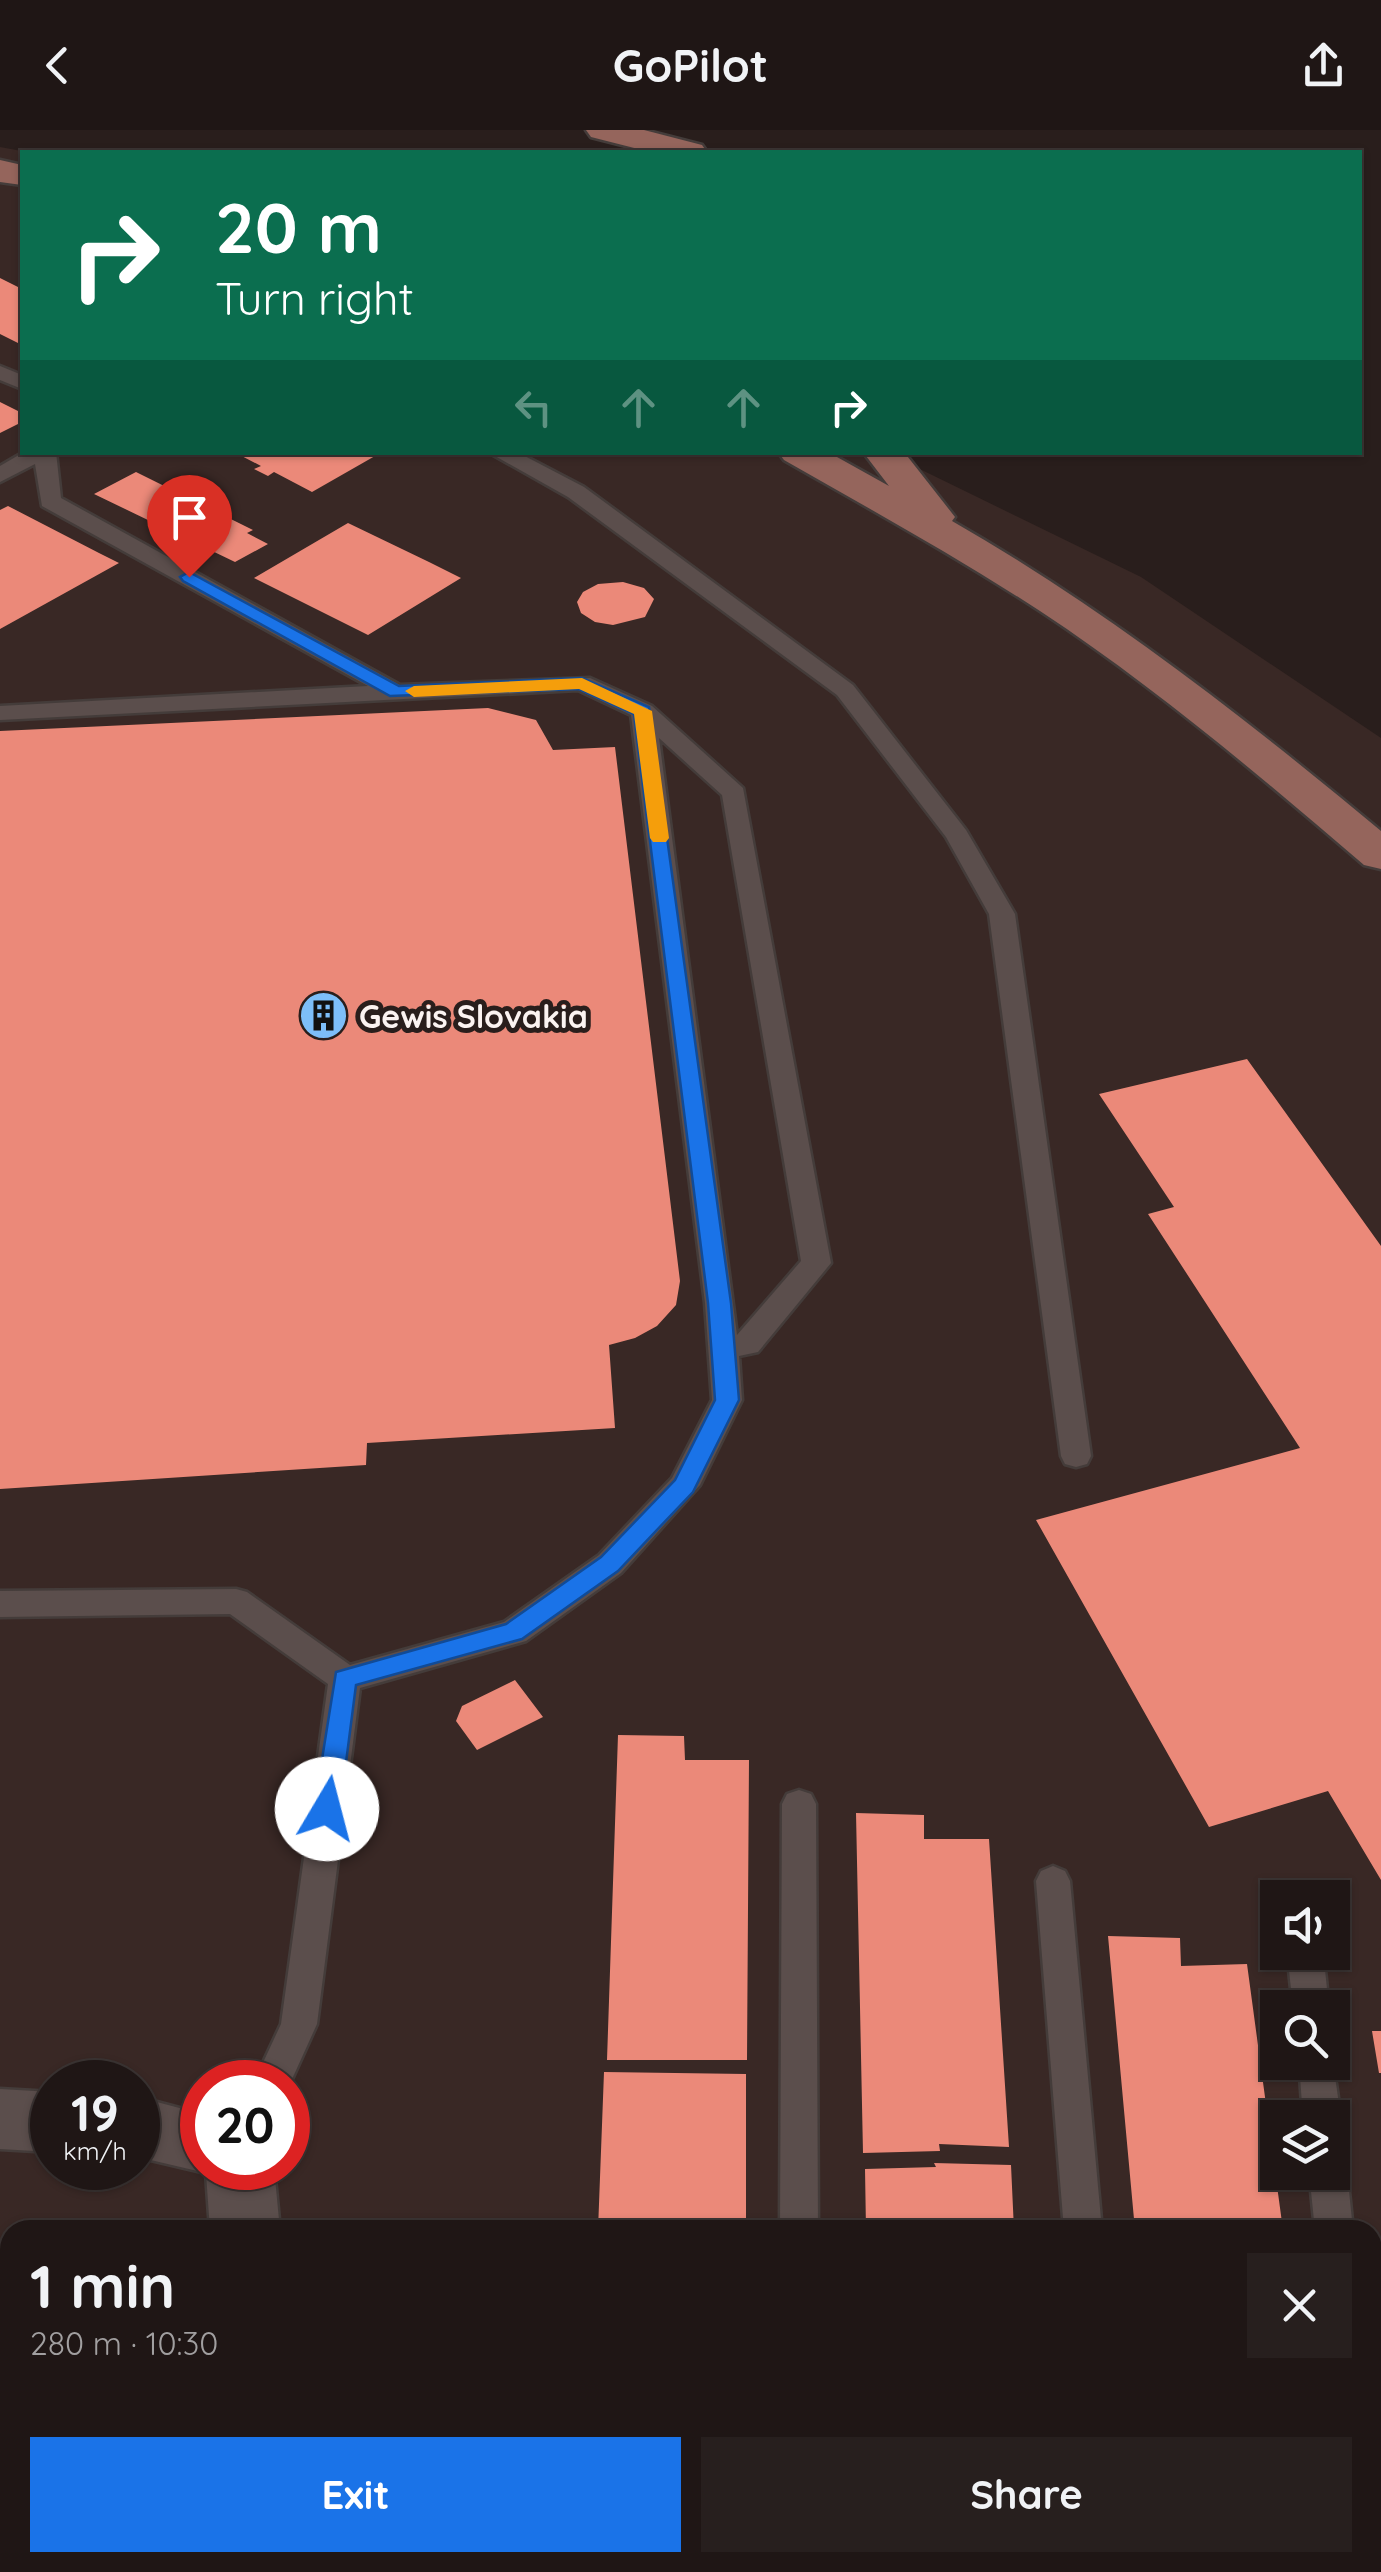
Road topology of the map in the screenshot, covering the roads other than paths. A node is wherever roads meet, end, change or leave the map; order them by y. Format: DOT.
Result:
graph roads {
  1 [pos="603,130"];
  2 [pos="682,150"];
  3 [pos="37,455"];
  4 [pos="43,455"];
  5 [pos="505,455"];
  6 [pos="803,455"];
  7 [pos="885,455"];
  8 [pos="0,475"];
  9 [pos="948,535"];
  10 [pos="396,692"];
  11 [pos="643,711"];
  12 [pos="0,712"];
  13 [pos="1381,855"];
  14 [pos="723,1348"];
  15 [pos="1076,1456"];
  16 [pos="0,1604"];
  17 [pos="345,1679"];
  18 [pos="799,1804"];
  19 [pos="1053,1881"];
  20 [pos="1307,1970"];
  21 [pos="1309,1990"];
  22 [pos="283,2060"];
  23 [pos="0,2119"];
  24 [pos="30,2121"];
  25 [pos="242,2190"];
  26 [pos="1330,2190"];
  27 [pos="245,2220"];
  28 [pos="800,2220"];
  29 [pos="1082,2220"];
  30 [pos="1333,2220"];
  1 -- 2 [label="main road"];
  3 -- 8 [label="lane"];
  4 -- 10 [label="lane"];
  5 -- 15 [label="lane"];
  6 -- 9 [label="main road"];
  7 -- 9 [label="main road"];
  9 -- 13 [label="main road"];
  10 -- 11 [label="lane"];
  10 -- 12 [label="lane"];
  11 -- 14 [label="lane"];
  11 -- 14 [label="lane"];
  14 -- 17 [label="lane"];
  16 -- 17 [label="lane"];
  17 -- 22 [label="lane"];
  18 -- 28 [label="lane"];
  19 -- 29 [label="lane"];
  20 -- 21 [label="lane"];
  23 -- 24 [label="street"];
  25 -- 27 [label="street"];
  26 -- 30 [label="lane"];
}
